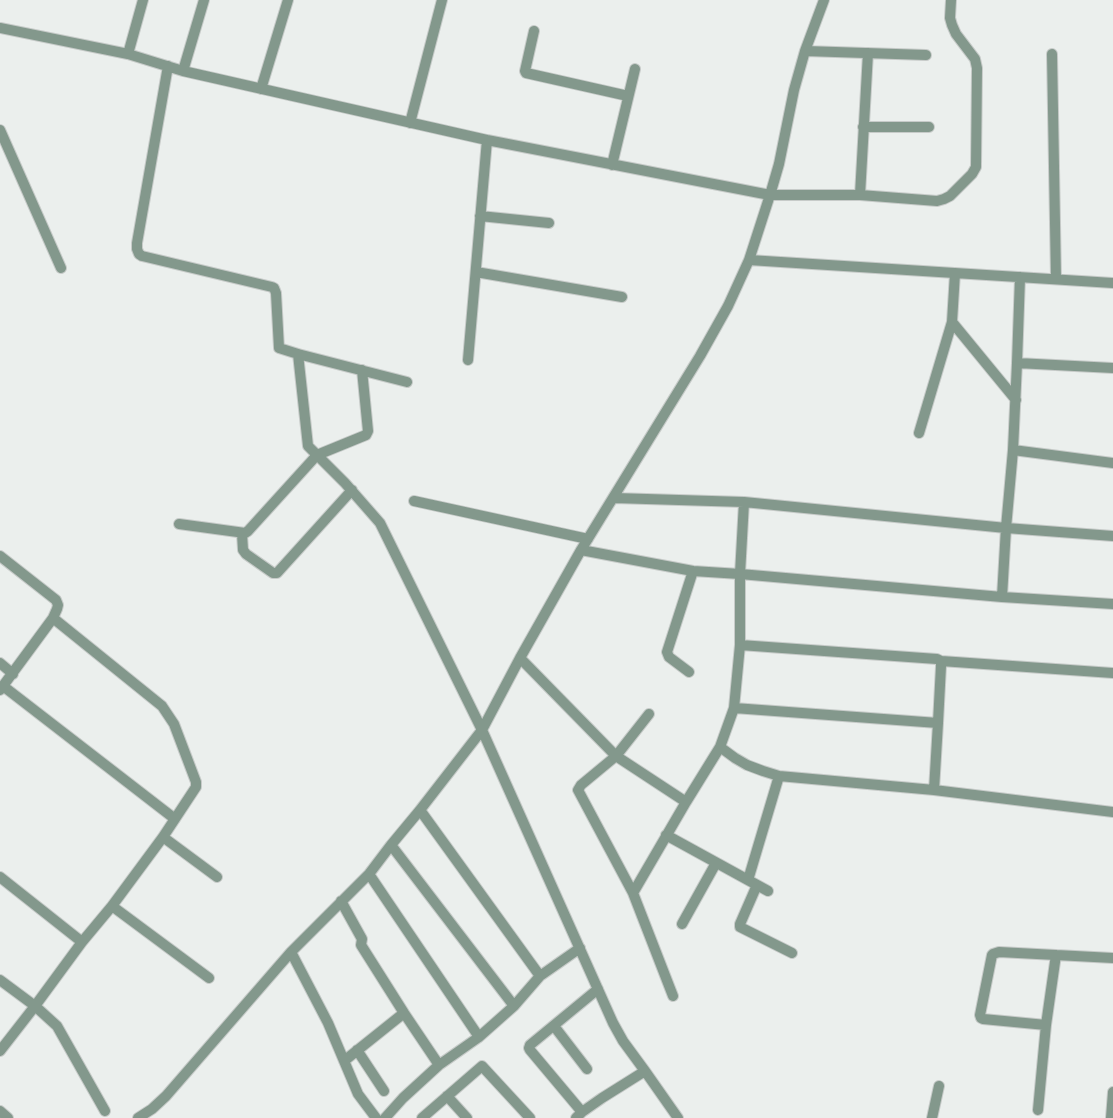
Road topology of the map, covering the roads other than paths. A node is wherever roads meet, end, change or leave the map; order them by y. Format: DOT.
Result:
graph roads {
  1 [pos="143,0"];
  2 [pos="204,0"];
  3 [pos="288,0"];
  4 [pos="442,0"];
  5 [pos="824,0"];
  6 [pos="951,0"];
  7 [pos="0,28"];
  8 [pos="534,31"];
  9 [pos="805,51"];
  10 [pos="868,53"];
  11 [pos="128,54"];
  12 [pos="1052,54"];
  13 [pos="926,55"];
  14 [pos="168,66"];
  15 [pos="635,69"];
  16 [pos="183,71"];
  17 [pos="261,89"];
  18 [pos="628,96"];
  19 [pos="410,123"];
  20 [pos="863,127"];
  21 [pos="929,127"];
  22 [pos="0,130"];
  23 [pos="487,140"];
  24 [pos="612,165"];
  25 [pos="770,195"];
  26 [pos="860,195"];
  27 [pos="480,216"];
  28 [pos="549,223"];
  29 [pos="749,260"];
  30 [pos="61,268"];
  31 [pos="476,272"];
  32 [pos="955,273"];
  33 [pos="1020,277"];
  34 [pos="1056,279"];
  35 [pos="1113,283"];
  36 [pos="622,298"];
  37 [pos="952,322"];
  38 [pos="298,354"];
  39 [pos="468,360"];
  40 [pos="1017,363"];
  41 [pos="1113,368"];
  42 [pos="362,370"];
  43 [pos="407,382"];
  44 [pos="1016,400"];
  45 [pos="919,433"];
  46 [pos="1013,450"];
  47 [pos="317,455"];
  48 [pos="1113,462"];
  49 [pos="352,490"];
  50 [pos="614,498"];
  51 [pos="414,501"];
  52 [pos="744,502"];
  53 [pos="179,524"];
  54 [pos="1006,528"];
  55 [pos="242,534"];
  56 [pos="1113,536"];
  57 [pos="588,539"];
  58 [pos="581,550"];
  59 [pos="0,556"];
  60 [pos="693,570"];
  61 [pos="740,574"];
  62 [pos="1002,597"];
  63 [pos="1113,604"];
  64 [pos="53,618"];
  65 [pos="740,645"];
  66 [pos="520,658"];
  67 [pos="941,661"];
  68 [pos="0,663"];
  69 [pos="688,672"];
  70 [pos="1113,673"];
  71 [pos="12,674"];
  72 [pos="1,688"];
  73 [pos="734,708"];
  74 [pos="649,714"];
  75 [pos="938,723"];
  76 [pos="482,730"];
  77 [pos="720,747"];
  78 [pos="616,756"];
  79 [pos="779,776"];
  80 [pos="934,790"];
  81 [pos="686,802"];
  82 [pos="420,810"];
  83 [pos="1113,812"];
  84 [pos="175,819"];
  85 [pos="666,835"];
  86 [pos="163,837"];
  87 [pos="391,845"];
  88 [pos="716,863"];
  89 [pos="369,874"];
  90 [pos="0,877"];
  91 [pos="216,877"];
  92 [pos="748,880"];
  93 [pos="757,885"];
  94 [pos="768,891"];
  95 [pos="633,893"];
  96 [pos="341,902"];
  97 [pos="112,906"];
  98 [pos="682,924"];
  99 [pos="82,942"];
  100 [pos="580,948"];
  101 [pos="291,952"];
  102 [pos="792,953"];
  103 [pos="1056,955"];
  104 [pos="1113,958"];
  105 [pos="540,976"];
  106 [pos="209,978"];
  107 [pos="0,980"];
  108 [pos="598,990"];
  109 [pos="672,996"];
  110 [pos="35,1006"];
  111 [pos="514,1006"];
  112 [pos="404,1013"];
  113 [pos="1046,1025"];
  114 [pos="554,1026"];
  115 [pos="479,1037"];
  116 [pos="357,1050"];
  117 [pos="0,1051"];
  118 [pos="344,1061"];
  119 [pos="439,1065"];
  120 [pos="587,1069"];
  121 [pos="645,1071"];
  122 [pos="939,1086"];
  123 [pos="384,1091"];
  124 [pos="1113,1092"];
  125 [pos="447,1096"];
  126 [pos="1038,1110"];
  127 [pos="0,1111"];
  128 [pos="105,1111"];
  129 [pos="579,1115"];
  130 [pos="8,1118"];
  131 [pos="138,1118"];
  132 [pos="376,1118"];
  133 [pos="385,1118"];
  134 [pos="422,1118"];
  135 [pos="467,1118"];
  136 [pos="530,1118"];
  137 [pos="678,1118"];
  138 [pos="932,1118"];
  139 [pos="1111,1118"];
  1 -- 11 [label="street"];
  2 -- 16 [label="street"];
  3 -- 17 [label="street"];
  4 -- 19 [label="street"];
  5 -- 9 [label="street"];
  6 -- 26 [label="street"];
  7 -- 11 [label="street"];
  8 -- 18 [label="street"];
  9 -- 10 [label="street"];
  9 -- 25 [label="street"];
  10 -- 13 [label="street"];
  10 -- 20 [label="street"];
  11 -- 14 [label="street"];
  12 -- 34 [label="street"];
  14 -- 16 [label="street"];
  14 -- 38 [label="street"];
  15 -- 18 [label="street"];
  16 -- 17 [label="street"];
  17 -- 19 [label="street"];
  18 -- 24 [label="street"];
  19 -- 23 [label="street"];
  20 -- 21 [label="street"];
  20 -- 26 [label="street"];
  22 -- 30 [label="street"];
  23 -- 24 [label="street"];
  23 -- 27 [label="street"];
  24 -- 25 [label="street"];
  25 -- 26 [label="street"];
  25 -- 29 [label="street"];
  27 -- 28 [label="street"];
  27 -- 31 [label="street"];
  29 -- 32 [label="street"];
  29 -- 50 [label="street"];
  31 -- 36 [label="street"];
  31 -- 39 [label="street"];
  32 -- 33 [label="street"];
  32 -- 37 [label="street"];
  33 -- 34 [label="street"];
  33 -- 40 [label="street"];
  34 -- 35 [label="street"];
  37 -- 44 [label="street"];
  37 -- 45 [label="street"];
  38 -- 42 [label="street"];
  38 -- 47 [label="street"];
  40 -- 41 [label="street"];
  40 -- 44 [label="street"];
  42 -- 43 [label="street"];
  42 -- 47 [label="street"];
  44 -- 46 [label="street"];
  46 -- 48 [label="street"];
  46 -- 54 [label="street"];
  47 -- 49 [label="street"];
  47 -- 55 [label="street"];
  49 -- 55 [label="street"];
  49 -- 76 [label="street"];
  50 -- 52 [label="street"];
  50 -- 57 [label="street"];
  51 -- 57 [label="street"];
  52 -- 54 [label="street"];
  52 -- 61 [label="street"];
  53 -- 55 [label="street"];
  54 -- 56 [label="street"];
  54 -- 62 [label="street"];
  57 -- 58 [label="street"];
  58 -- 60 [label="street"];
  58 -- 66 [label="street"];
  59 -- 64 [label="street"];
  60 -- 61 [label="street"];
  60 -- 69 [label="street"];
  61 -- 62 [label="street"];
  61 -- 65 [label="street"];
  62 -- 63 [label="street"];
  64 -- 71 [label="street"];
  64 -- 84 [label="street"];
  65 -- 67 [label="street"];
  65 -- 73 [label="street"];
  66 -- 76 [label="street"];
  66 -- 78 [label="street"];
  67 -- 70 [label="street"];
  67 -- 75 [label="street"];
  68 -- 71 [label="street"];
  71 -- 72 [label="street"];
  72 -- 84 [label="street"];
  73 -- 75 [label="street"];
  73 -- 77 [label="street"];
  74 -- 78 [label="street"];
  75 -- 80 [label="street"];
  76 -- 82 [label="street"];
  76 -- 100 [label="street"];
  77 -- 79 [label="street"];
  77 -- 81 [label="street"];
  78 -- 81 [label="street"];
  78 -- 95 [label="street"];
  79 -- 80 [label="street"];
  79 -- 92 [label="street"];
  80 -- 83 [label="street"];
  81 -- 85 [label="street"];
  82 -- 87 [label="street"];
  82 -- 105 [label="street"];
  84 -- 86 [label="street"];
  85 -- 88 [label="street"];
  85 -- 95 [label="street"];
  86 -- 91 [label="street"];
  86 -- 97 [label="street"];
  87 -- 89 [label="street"];
  87 -- 111 [label="street"];
  88 -- 92 [label="street"];
  88 -- 98 [label="street"];
  89 -- 96 [label="street"];
  89 -- 115 [label="street"];
  90 -- 99 [label="street"];
  92 -- 93 [label="street"];
  93 -- 94 [label="street"];
  93 -- 102 [label="street"];
  95 -- 109 [label="street"];
  96 -- 101 [label="street"];
  96 -- 112 [label="street"];
  97 -- 99 [label="street"];
  97 -- 106 [label="street"];
  99 -- 110 [label="street"];
  100 -- 105 [label="street"];
  100 -- 108 [label="street"];
  101 -- 118 [label="street"];
  101 -- 131 [label="street"];
  103 -- 104 [label="street"];
  103 -- 113 [label="street"];
  103 -- 113 [label="street"];
  105 -- 111 [label="street"];
  107 -- 110 [label="street"];
  108 -- 114 [label="street"];
  108 -- 121 [label="street"];
  110 -- 117 [label="street"];
  110 -- 128 [label="street"];
  111 -- 115 [label="street"];
  112 -- 116 [label="street"];
  112 -- 119 [label="street"];
  113 -- 126 [label="street"];
  114 -- 120 [label="street"];
  114 -- 129 [label="street"];
  115 -- 119 [label="street"];
  116 -- 118 [label="street"];
  116 -- 123 [label="street"];
  118 -- 132 [label="street"];
  119 -- 133 [label="street"];
  121 -- 129 [label="street"];
  121 -- 137 [label="street"];
  122 -- 138 [label="street"];
  124 -- 139 [label="street"];
  125 -- 134 [label="street"];
  125 -- 135 [label="street"];
  125 -- 136 [label="street"];
  127 -- 130 [label="street"];
}
